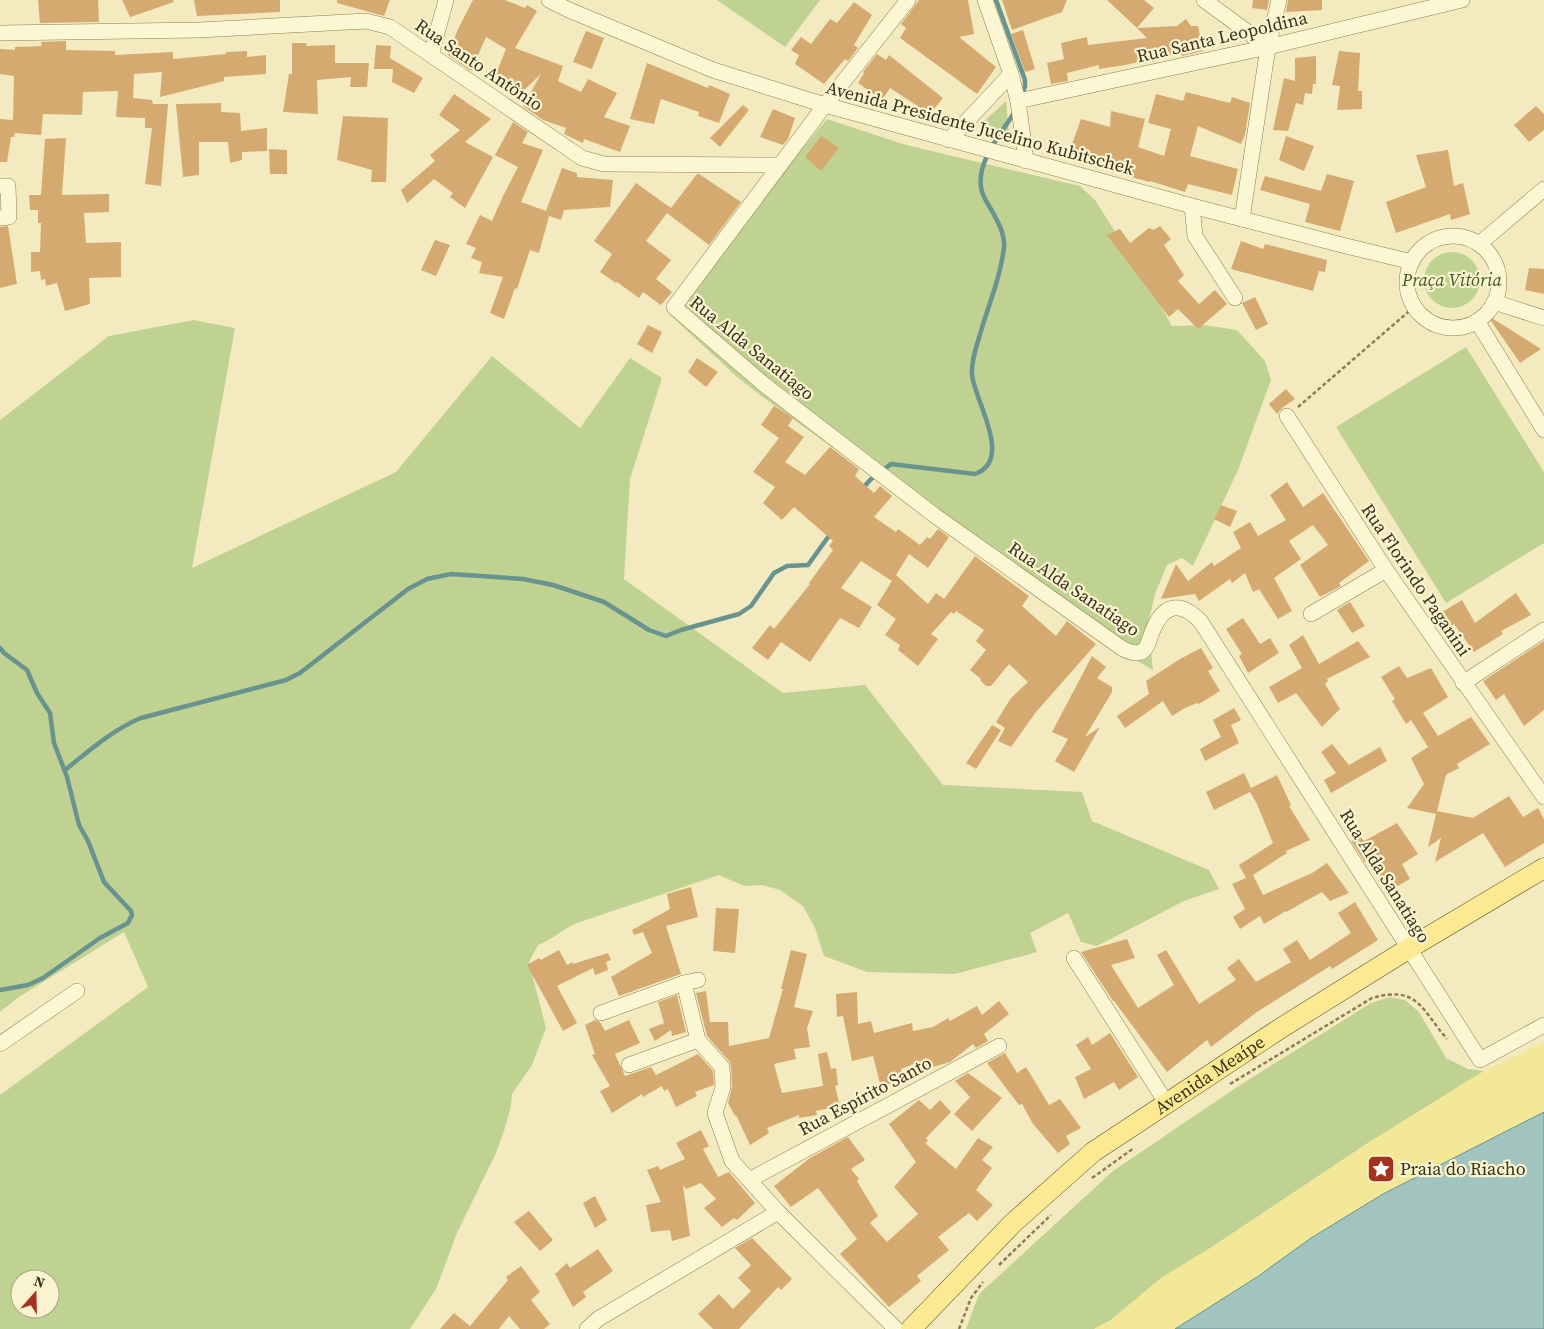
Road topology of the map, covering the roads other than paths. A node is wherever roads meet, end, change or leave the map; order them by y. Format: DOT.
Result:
graph roads {
  1 [pos="446,0"];
  2 [pos="549,0"];
  3 [pos="908,0"];
  4 [pos="985,0"];
  5 [pos="1204,0"];
  6 [pos="1279,0"];
  7 [pos="1462,0"];
  8 [pos="0,32"];
  9 [pos="1268,47"];
  10 [pos="431,55"];
  11 [pos="1011,74"];
  12 [pos="1018,101"];
  13 [pos="825,105"];
  14 [pos="949,140"];
  15 [pos="1026,161"];
  16 [pos="779,165"];
  17 [pos="0,186"];
  18 [pos="1544,190"];
  19 [pos="1192,206"];
  20 [pos="0,218"];
  21 [pos="1242,219"];
  22 [pos="1479,244"];
  23 [pos="1412,262"];
  24 [pos="1235,298"];
  25 [pos="1494,302"];
  26 [pos="1544,318"];
  27 [pos="1478,321"];
  28 [pos="1287,416"];
  29 [pos="1544,430"];
  30 [pos="1386,570"];
  31 [pos="1311,614"];
  32 [pos="1544,630"];
  33 [pos="1463,682"];
  34 [pos="1544,797"];
  35 [pos="1544,868"];
  36 [pos="1408,948"];
  37 [pos="1074,958"];
  38 [pos="77,991"];
  39 [pos="601,1013"];
  40 [pos="1544,1025"];
  41 [pos="698,1040"];
  42 [pos="0,1044"];
  43 [pos="999,1046"];
  44 [pos="629,1065"];
  45 [pos="1167,1104"];
  46 [pos="749,1180"];
  47 [pos="778,1212"];
  48 [pos="588,1329"];
  49 [pos="896,1329"];
  50 [pos="912,1329"];
  1 -- 10 [label="street"];
  2 -- 13 [label="street, Avenida Presidente Jucelino Kubitschek"];
  3 -- 13 [label="street"];
  4 -- 11 [label="street"];
  5 -- 9 [label="street"];
  6 -- 9 [label="street"];
  7 -- 9 [label="street, Rua Santa Leopoldina"];
  8 -- 10 [label="street, Rua Santo Antônio"];
  9 -- 12 [label="street, Rua Santa Leopoldina"];
  9 -- 21 [label="street"];
  10 -- 16 [label="street, Rua Santo Antônio"];
  11 -- 12 [label="street"];
  11 -- 14 [label="street"];
  12 -- 15 [label="street"];
  13 -- 14 [label="street, Avenida Presidente Jucelino Kubitschek"];
  13 -- 16 [label="street"];
  14 -- 15 [label="street, Avenida Presidente Jucelino Kubitschek"];
  15 -- 19 [label="street, Avenida Presidente Jucelino Kubitschek"];
  16 -- 36 [label="street, Rua Alda Sanatiago"];
  17 -- 20 [label="street"];
  18 -- 22 [label="street"];
  19 -- 21 [label="street, Avenida Presidente Jucelino Kubitschek"];
  19 -- 24 [label="street"];
  21 -- 23 [label="street, Avenida Presidente Jucelino Kubitschek"];
  22 -- 23 [label="street"];
  22 -- 25 [label="street"];
  23 -- 27 [label="street"];
  25 -- 26 [label="street"];
  25 -- 27 [label="street"];
  27 -- 29 [label="street"];
  28 -- 30 [label="street, Rua Florindo Paganini"];
  30 -- 31 [label="street"];
  30 -- 33 [label="street, Rua Florindo Paganini"];
  32 -- 33 [label="street, Rua Florindo Paganini"];
  33 -- 34 [label="street"];
  35 -- 36 [label="main road, Avenida Meaípe"];
  36 -- 40 [label="street, Rua Alda Sanatiago"];
  36 -- 45 [label="main road, Avenida Meaípe"];
  37 -- 45 [label="street"];
  38 -- 42 [label="street"];
  39 -- 41 [label="street"];
  41 -- 44 [label="street"];
  41 -- 46 [label="street"];
  43 -- 46 [label="street, Rua Espírito Santo"];
  45 -- 50 [label="main road, Avenida Meaípe"];
  46 -- 47 [label="street"];
  47 -- 48 [label="street"];
  47 -- 49 [label="street"];
}
